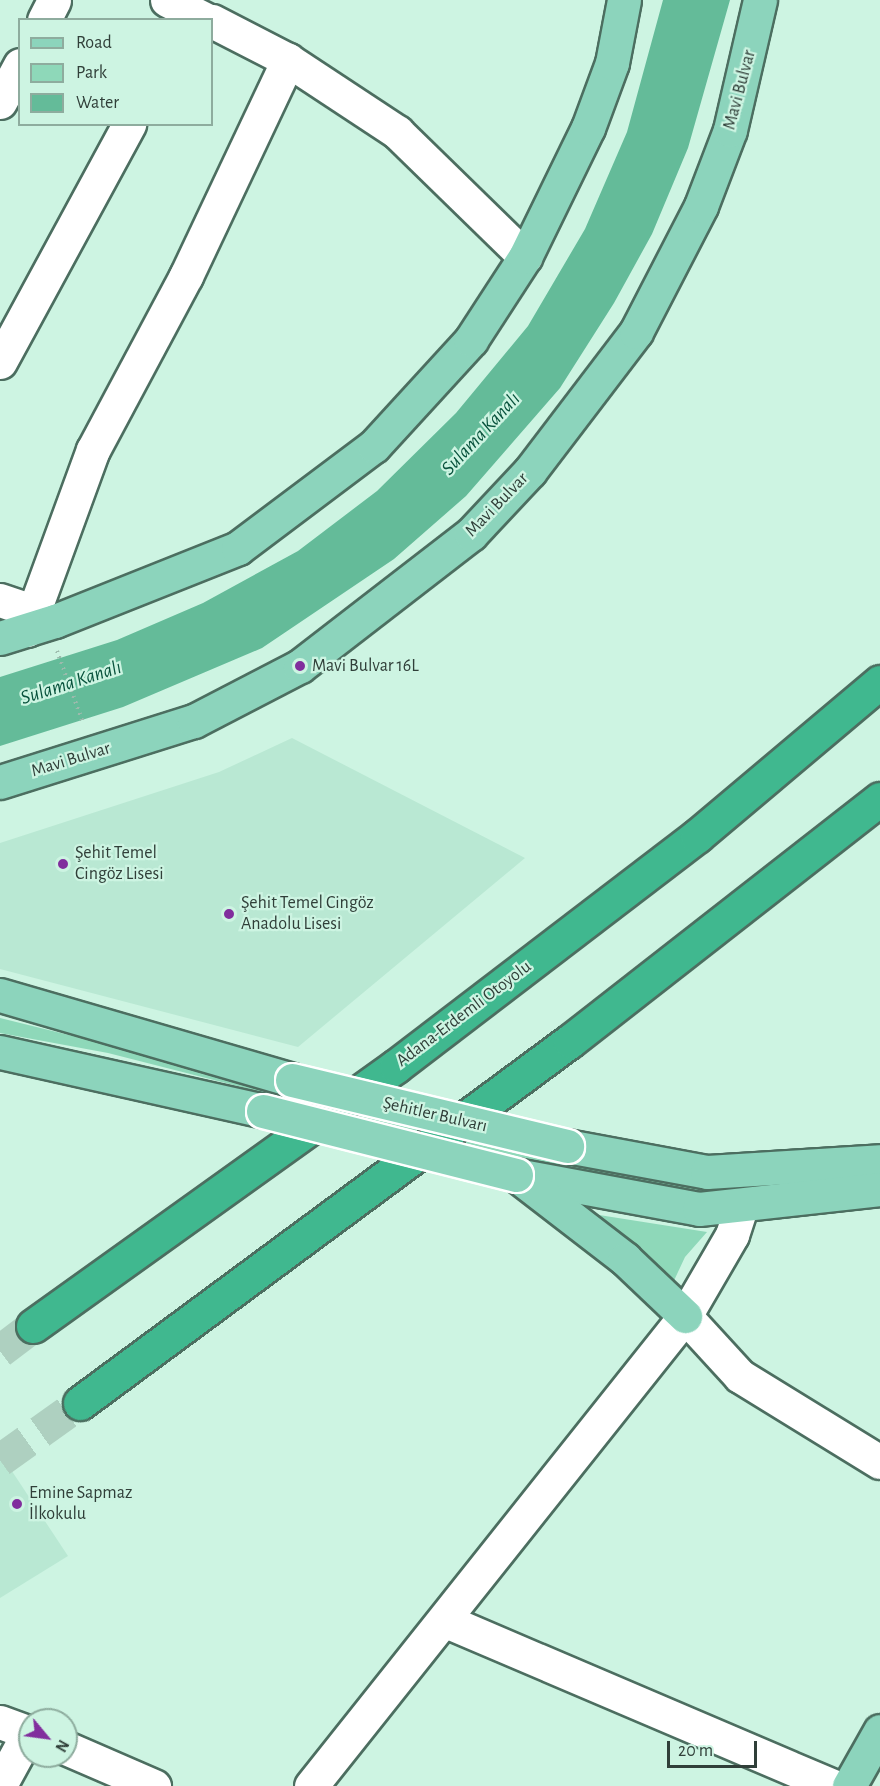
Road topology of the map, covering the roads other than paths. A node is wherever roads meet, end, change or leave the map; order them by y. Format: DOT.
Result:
graph roads {
  1 [pos="54,0"];
  2 [pos="624,0"];
  3 [pos="760,0"];
  4 [pos="45,18"];
  5 [pos="213,24"];
  6 [pos="288,60"];
  7 [pos="18,69"];
  8 [pos="0,102"];
  9 [pos="128,126"];
  10 [pos="525,257"];
  11 [pos="0,362"];
  12 [pos="0,600"];
  13 [pos="29,631"];
  14 [pos="880,682"];
  15 [pos="0,782"];
  16 [pos="880,799"];
  17 [pos="0,995"];
  18 [pos="0,1052"];
  19 [pos="880,1161"];
  20 [pos="516,1175"];
  21 [pos="880,1189"];
  22 [pos="741,1207"];
  23 [pos="685,1316"];
  24 [pos="33,1326"];
  25 [pos="80,1403"];
  26 [pos="880,1462"];
  27 [pos="446,1621"];
  28 [pos="880,1731"];
  29 [pos="18,1735"];
  30 [pos="78,1753"];
  31 [pos="319,1784"];
  32 [pos="0,1785"];
  33 [pos="154,1786"];
  34 [pos="832,1786"];
  35 [pos="849,1786"];
  1 -- 4 [label="street"];
  2 -- 10 [label="main road"];
  3 -- 15 [label="main road, Mavi Bulvar"];
  5 -- 6 [label="street"];
  6 -- 10 [label="street"];
  6 -- 13 [label="street"];
  7 -- 8 [label="street"];
  9 -- 11 [label="street"];
  10 -- 13 [label="main road"];
  12 -- 13 [label="street"];
  14 -- 24 [label="highway, Adana-Erdemli Otoyolu"];
  16 -- 25 [label="highway"];
  17 -- 19 [label="main road, Şehitler Bulvarı, bridge"];
  18 -- 20 [label="main road, Şehitler Bulvarı, bridge"];
  20 -- 22 [label="main road, Şehitler Bulvarı"];
  20 -- 23 [label="main road"];
  21 -- 22 [label="main road, Şehitler Bulvarı"];
  22 -- 23 [label="street"];
  23 -- 26 [label="street"];
  23 -- 27 [label="street"];
  27 -- 31 [label="street"];
  27 -- 34 [label="street"];
  28 -- 35 [label="main road"];
  29 -- 32 [label="street"];
  30 -- 33 [label="street"];
}
